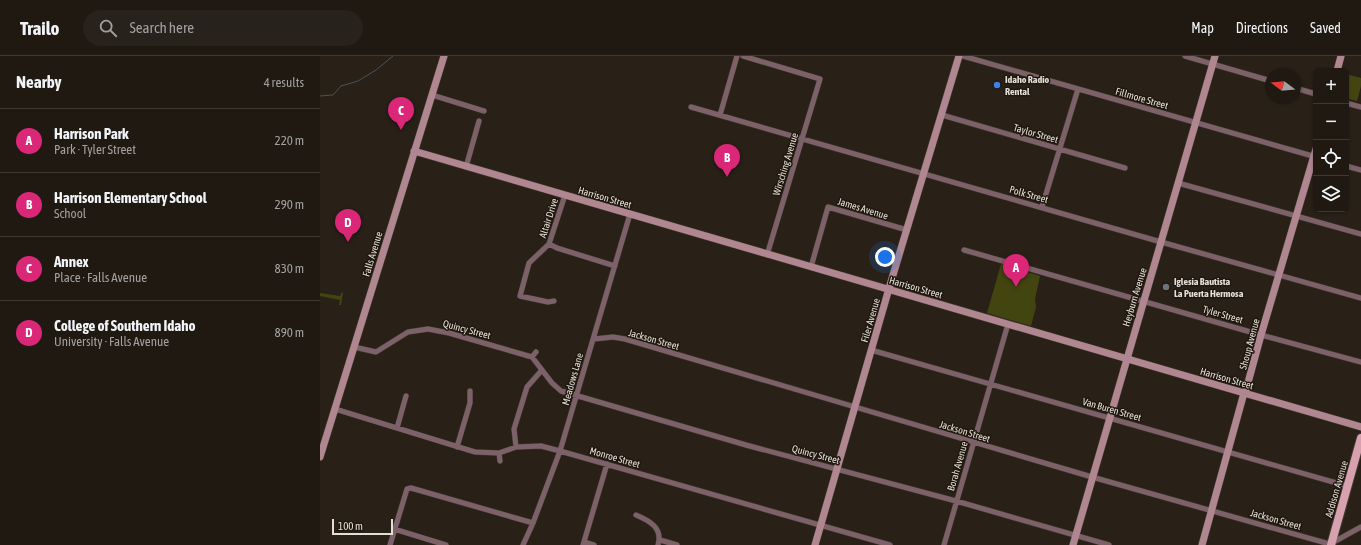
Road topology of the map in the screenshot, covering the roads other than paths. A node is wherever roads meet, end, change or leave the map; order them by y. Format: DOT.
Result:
graph roads {
  1 [pos="444,56"];
  2 [pos="737,56"];
  3 [pos="743,56"];
  4 [pos="960,56"];
  5 [pos="963,56"];
  6 [pos="1185,56"];
  7 [pos="1215,56"];
  8 [pos="1341,56"];
  9 [pos="1213,64"];
  10 [pos="1338,68"];
  11 [pos="1265,79"];
  12 [pos="1078,89"];
  13 [pos="1301,90"];
  14 [pos="1313,93"];
  15 [pos="432,95"];
  16 [pos="1349,104"];
  17 [pos="691,107"];
  18 [pos="1361,107"];
  19 [pos="484,111"];
  20 [pos="720,115"];
  21 [pos="942,115"];
  22 [pos="479,121"];
  23 [pos="1196,123"];
  24 [pos="802,138"];
  25 [pos="1059,150"];
  26 [pos="414,151"];
  27 [pos="1313,153"];
  28 [pos="1313,161"];
  29 [pos="466,167"];
  30 [pos="1349,167"];
  31 [pos="1125,168"];
  32 [pos="1361,170"];
  33 [pos="924,173"];
  34 [pos="1178,183"];
  35 [pos="565,196"];
  36 [pos="1042,207"];
  37 [pos="630,214"];
  38 [pos="1296,216"];
  39 [pos="907,230"];
  40 [pos="1361,234"];
  41 [pos="1161,242"];
  42 [pos="550,244"];
  43 [pos="964,250"];
  44 [pos="767,255"];
  45 [pos="615,266"];
  46 [pos="811,267"];
  47 [pos="1279,276"];
  48 [pos="889,290"];
  49 [pos="1361,298"];
  50 [pos="1144,300"];
  51 [pos="554,301"];
  52 [pos="1008,324"];
  53 [pos="1261,335"];
  54 [pos="594,339"];
  55 [pos="354,347"];
  56 [pos="871,350"];
  57 [pos="536,352"];
  58 [pos="532,357"];
  59 [pos="1126,359"];
  60 [pos="1361,362"];
  61 [pos="542,370"];
  62 [pos="990,384"];
  63 [pos="470,392"];
  64 [pos="1244,393"];
  65 [pos="406,396"];
  66 [pos="577,396"];
  67 [pos="855,407"];
  68 [pos="335,409"];
  69 [pos="1110,418"];
  70 [pos="1361,427"];
  71 [pos="397,428"];
  72 [pos="1361,438"];
  73 [pos="973,442"];
  74 [pos="457,447"];
  75 [pos="516,447"];
  76 [pos="560,450"];
  77 [pos="499,453"];
  78 [pos="1228,453"];
  79 [pos="1358,456"];
  80 [pos="320,457"];
  81 [pos="500,461"];
  82 [pos="607,464"];
  83 [pos="837,468"];
  84 [pos="1092,477"];
  85 [pos="1347,486"];
  86 [pos="956,501"];
  87 [pos="1211,510"];
  88 [pos="636,515"];
  89 [pos="533,523"];
  90 [pos="820,525"];
  91 [pos="1361,527"];
  92 [pos="394,529"];
  93 [pos="1075,535"];
  94 [pos="659,542"];
  95 [pos="583,544"];
  96 [pos="390,545"];
  97 [pos="446,545"];
  98 [pos="523,545"];
  99 [pos="594,545"];
  100 [pos="677,545"];
  101 [pos="815,545"];
  102 [pos="890,545"];
  103 [pos="944,545"];
  104 [pos="1073,545"];
  105 [pos="1109,545"];
  106 [pos="1202,545"];
  107 [pos="1332,545"];
  1 -- 15 [label="street, Falls Avenue"];
  2 -- 20 [label="street"];
  3 -- 24 [label="street, Wirsching Avenue"];
  4 -- 21 [label="street, Filer Avenue"];
  5 -- 12 [label="street, Fillmore Street"];
  6 -- 9 [label="street"];
  7 -- 9 [label="street, Heyburn Avenue"];
  8 -- 10 [label="street"];
  9 -- 11 [label="street"];
  9 -- 23 [label="street, Heyburn Avenue"];
  12 -- 23 [label="street, Fillmore Street"];
  12 -- 25 [label="street"];
  13 -- 14 [label="street"];
  15 -- 19 [label="street"];
  15 -- 26 [label="street, Falls Avenue"];
  16 -- 18 [label="street"];
  17 -- 20 [label="street, Polk Street"];
  20 -- 24 [label="street, Polk Street"];
  21 -- 25 [label="street, Taylor Street"];
  21 -- 33 [label="street, Filer Avenue"];
  22 -- 29 [label="street"];
  23 -- 27 [label="street, Fillmore Street"];
  23 -- 34 [label="street, Heyburn Avenue"];
  24 -- 33 [label="street, Polk Street"];
  24 -- 44 [label="street, Wirsching Avenue"];
  25 -- 31 [label="street, Taylor Street"];
  25 -- 36 [label="street"];
  26 -- 29 [label="street, Harrison Street"];
  26 -- 55 [label="street, Falls Avenue"];
  28 -- 38 [label="street, Shoup Avenue"];
  29 -- 35 [label="street, Harrison Street"];
  30 -- 32 [label="street"];
  33 -- 36 [label="street, Polk Street"];
  33 -- 39 [label="street, Filer Avenue"];
  34 -- 38 [label="street"];
  34 -- 41 [label="street, Heyburn Avenue"];
  35 -- 37 [label="street, Harrison Street"];
  35 -- 42 [label="street, Altair Drive"];
  36 -- 41 [label="street, Polk Street"];
  37 -- 44 [label="street, Harrison Street"];
  37 -- 45 [label="street, Meadows Lane"];
  38 -- 40 [label="street"];
  38 -- 47 [label="street, Shoup Avenue"];
  39 -- 46 [label="street, James Avenue"];
  39 -- 48 [label="street, Filer Avenue"];
  41 -- 47 [label="street, Polk Street"];
  41 -- 50 [label="street, Heyburn Avenue"];
  42 -- 45 [label="street"];
  42 -- 51 [label="street, Altair Drive"];
  43 -- 50 [label="street, Tyler Street"];
  44 -- 46 [label="street, Harrison Street"];
  45 -- 54 [label="street, Meadows Lane"];
  46 -- 48 [label="street, Harrison Street"];
  47 -- 49 [label="street, Polk Street"];
  47 -- 53 [label="street, Shoup Avenue"];
  48 -- 52 [label="street, Harrison Street"];
  48 -- 56 [label="street, Filer Avenue"];
  50 -- 53 [label="street, Tyler Street"];
  50 -- 59 [label="street, Heyburn Avenue"];
  52 -- 59 [label="street, Harrison Street"];
  52 -- 62 [label="street, Borah Avenue"];
  53 -- 60 [label="street, Tyler Street"];
  53 -- 64 [label="street, Shoup Avenue"];
  54 -- 66 [label="street, Meadows Lane"];
  54 -- 67 [label="street, Jackson Street"];
  55 -- 58 [label="street, Quincy Street"];
  55 -- 68 [label="street, Falls Avenue"];
  56 -- 62 [label="street, Van Buren Street"];
  56 -- 67 [label="street, Filer Avenue"];
  57 -- 58 [label="street"];
  58 -- 61 [label="street, Quincy Street"];
  59 -- 64 [label="street, Harrison Street"];
  59 -- 69 [label="street, Heyburn Avenue"];
  61 -- 66 [label="street, Quincy Street"];
  61 -- 75 [label="street"];
  62 -- 69 [label="street, Van Buren Street"];
  62 -- 73 [label="street, Borah Avenue"];
  63 -- 74 [label="street"];
  64 -- 70 [label="street, Harrison Street"];
  64 -- 78 [label="street, Shoup Avenue"];
  65 -- 71 [label="street"];
  66 -- 76 [label="street, Meadows Lane"];
  66 -- 83 [label="street, Quincy Street"];
  67 -- 73 [label="street, Jackson Street"];
  67 -- 83 [label="street, Filer Avenue"];
  68 -- 71 [label="street, Monroe Street"];
  68 -- 80 [label="street, Falls Avenue"];
  69 -- 78 [label="street, Van Buren Street"];
  69 -- 84 [label="street, Heyburn Avenue"];
  71 -- 74 [label="street, Monroe Street"];
  72 -- 79 [label="main road, Addison Avenue"];
  73 -- 84 [label="street, Jackson Street"];
  73 -- 86 [label="street, Borah Avenue"];
  74 -- 77 [label="street, Monroe Street"];
  75 -- 76 [label="street, Monroe Street"];
  75 -- 77 [label="street, Monroe Street"];
  76 -- 82 [label="street, Monroe Street"];
  76 -- 89 [label="street, Meadows Lane"];
  77 -- 81 [label="street"];
  78 -- 85 [label="street, Van Buren Street"];
  78 -- 87 [label="street, Shoup Avenue"];
  79 -- 85 [label="main road, Addison Avenue"];
  82 -- 90 [label="street, Monroe Street"];
  82 -- 95 [label="street"];
  83 -- 86 [label="street, Quincy Street"];
  83 -- 90 [label="street, Filer Avenue"];
  84 -- 87 [label="street, Jackson Street"];
  84 -- 93 [label="street, Heyburn Avenue"];
  85 -- 107 [label="main road, Addison Avenue"];
  86 -- 93 [label="street, Quincy Street"];
  86 -- 103 [label="street, Borah Avenue"];
  87 -- 106 [label="street, Shoup Avenue"];
  87 -- 107 [label="street, Jackson Street"];
  88 -- 94 [label="street"];
  89 -- 92 [label="street"];
  89 -- 98 [label="street, Meadows Lane"];
  90 -- 101 [label="street, Filer Avenue"];
  90 -- 102 [label="street, Monroe Street"];
  91 -- 107 [label="street"];
  92 -- 96 [label="street"];
  92 -- 97 [label="street"];
  93 -- 104 [label="street, Heyburn Avenue"];
  93 -- 105 [label="street, Quincy Street"];
  94 -- 100 [label="street"];
  95 -- 99 [label="street"];
}
